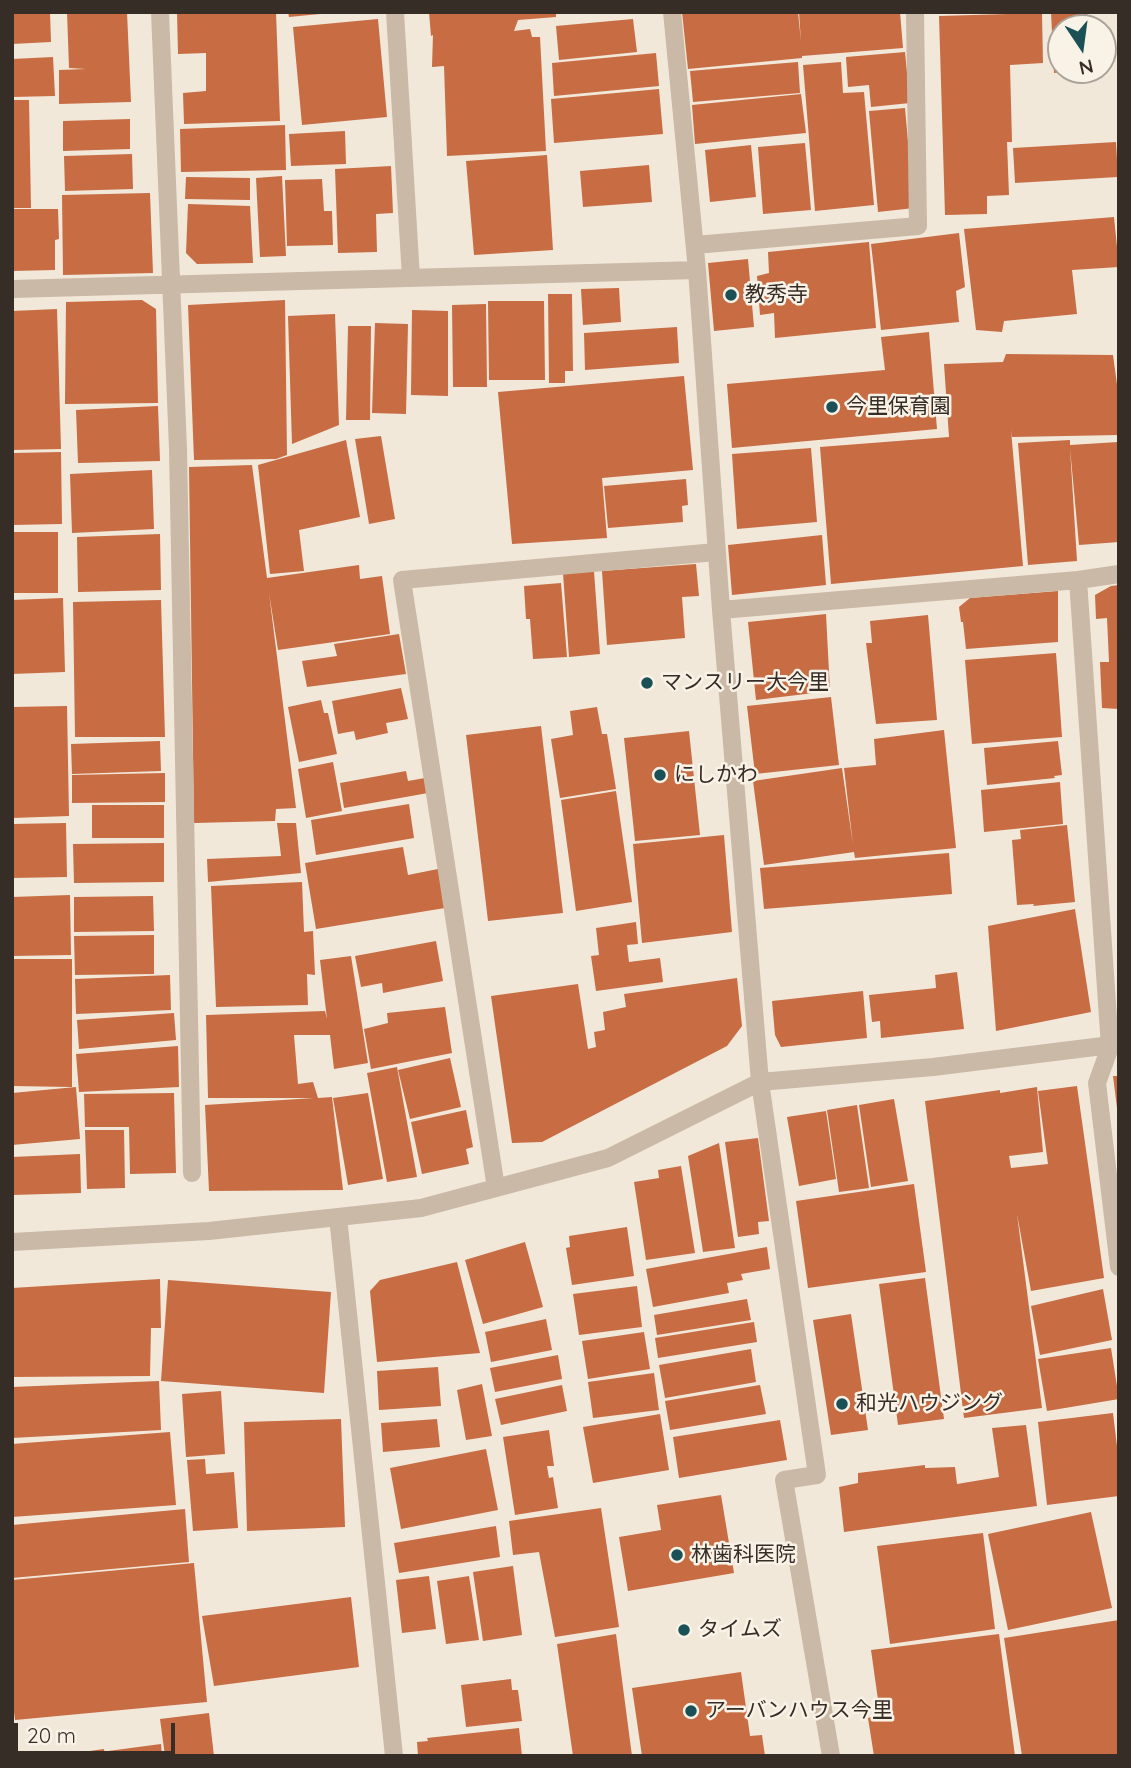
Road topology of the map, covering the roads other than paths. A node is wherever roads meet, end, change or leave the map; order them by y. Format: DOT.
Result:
graph roads {
  1 [pos="160,12"];
  2 [pos="395,12"];
  3 [pos="672,12"];
  4 [pos="915,12"];
  5 [pos="695,245"];
  6 [pos="697,270"];
  7 [pos="411,278"];
  8 [pos="170,285"];
  9 [pos="12,289"];
  10 [pos="716,552"];
  11 [pos="1119,574"];
  12 [pos="1078,580"];
  13 [pos="721,610"];
  14 [pos="1114,1046"];
  15 [pos="760,1082"];
  16 [pos="192,1173"];
  17 [pos="496,1188"];
  18 [pos="338,1217"];
  19 [pos="12,1242"];
  20 [pos="1119,1266"];
  21 [pos="394,1756"];
  22 [pos="831,1756"];
  1 -- 8 [label="street"];
  2 -- 7 [label="street"];
  3 -- 5 [label="street"];
  4 -- 5 [label="street"];
  5 -- 6 [label="street"];
  6 -- 7 [label="street"];
  6 -- 10 [label="street"];
  7 -- 8 [label="street"];
  8 -- 9 [label="street"];
  8 -- 16 [label="street"];
  10 -- 13 [label="street"];
  10 -- 17 [label="street"];
  11 -- 12 [label="street"];
  12 -- 13 [label="street"];
  12 -- 14 [label="street"];
  13 -- 15 [label="street"];
  14 -- 15 [label="street"];
  14 -- 20 [label="street"];
  15 -- 17 [label="street"];
  15 -- 22 [label="street"];
  17 -- 18 [label="street"];
  18 -- 19 [label="street"];
  18 -- 21 [label="street"];
}
